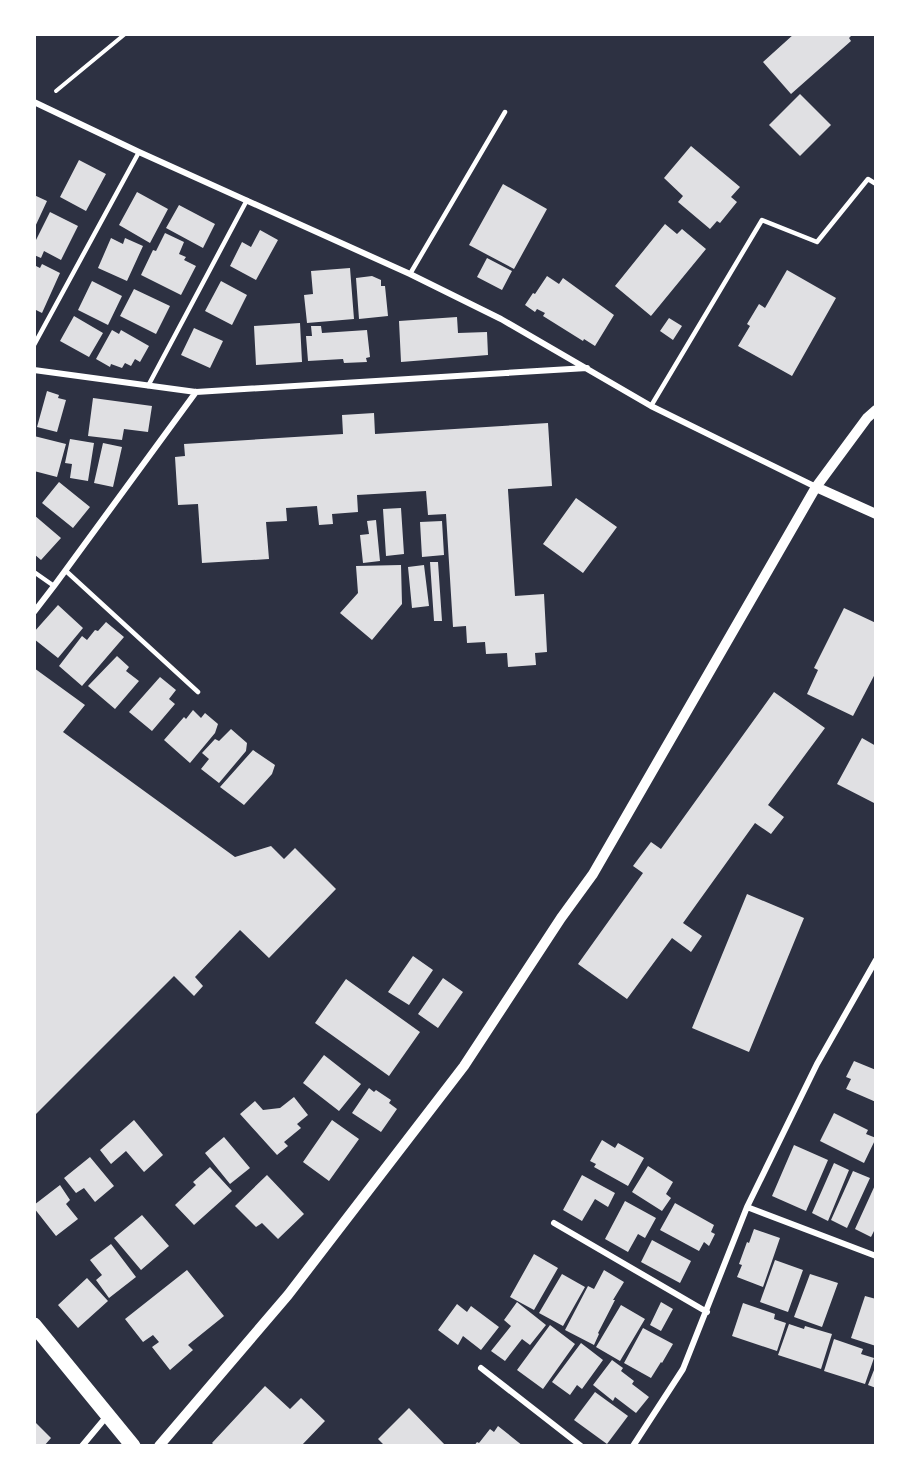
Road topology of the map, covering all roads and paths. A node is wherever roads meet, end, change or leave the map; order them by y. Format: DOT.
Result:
graph roads {
  1 [pos="125,34"];
  2 [pos="49,96"];
  3 [pos="34,102"];
  4 [pos="505,112"];
  5 [pos="139,152"];
  6 [pos="876,184"];
  7 [pos="247,200"];
  8 [pos="410,274"];
  9 [pos="34,345"];
  10 [pos="588,368"];
  11 [pos="34,370"];
  12 [pos="148,386"];
  13 [pos="196,392"];
  14 [pos="651,406"];
  15 [pos="876,410"];
  16 [pos="816,487"];
  17 [pos="876,514"];
  18 [pos="66,571"];
  19 [pos="34,572"];
  20 [pos="54,586"];
  21 [pos="34,612"];
  22 [pos="198,692"];
  23 [pos="876,960"];
  24 [pos="747,1207"];
  25 [pos="554,1223"];
  26 [pos="876,1256"];
  27 [pos="707,1312"];
  28 [pos="34,1325"];
  29 [pos="481,1368"];
  30 [pos="108,1415"];
  31 [pos="82,1446"];
  32 [pos="133,1446"];
  33 [pos="159,1446"];
  34 [pos="581,1446"];
  35 [pos="633,1446"];
  1 -- 2 [label="path"];
  3 -- 5 [label="street"];
  4 -- 8 [label="lane"];
  5 -- 7 [label="street"];
  5 -- 9 [label="lane"];
  6 -- 14 [label="lane"];
  7 -- 8 [label="street"];
  7 -- 12 [label="lane"];
  8 -- 10 [label="street"];
  10 -- 13 [label="street"];
  10 -- 14 [label="street"];
  11 -- 12 [label="street"];
  12 -- 13 [label="street"];
  13 -- 18 [label="street"];
  14 -- 16 [label="street"];
  15 -- 16 [label="street"];
  16 -- 17 [label="street"];
  16 -- 33 [label="street"];
  18 -- 20 [label="street"];
  18 -- 22 [label="lane"];
  19 -- 20 [label="lane"];
  20 -- 21 [label="street"];
  23 -- 24 [label="street"];
  24 -- 26 [label="street"];
  24 -- 27 [label="street"];
  25 -- 27 [label="street"];
  27 -- 35 [label="street"];
  28 -- 30 [label="main road"];
  29 -- 34 [label="street"];
  30 -- 31 [label="street"];
  30 -- 32 [label="main road"];
}
